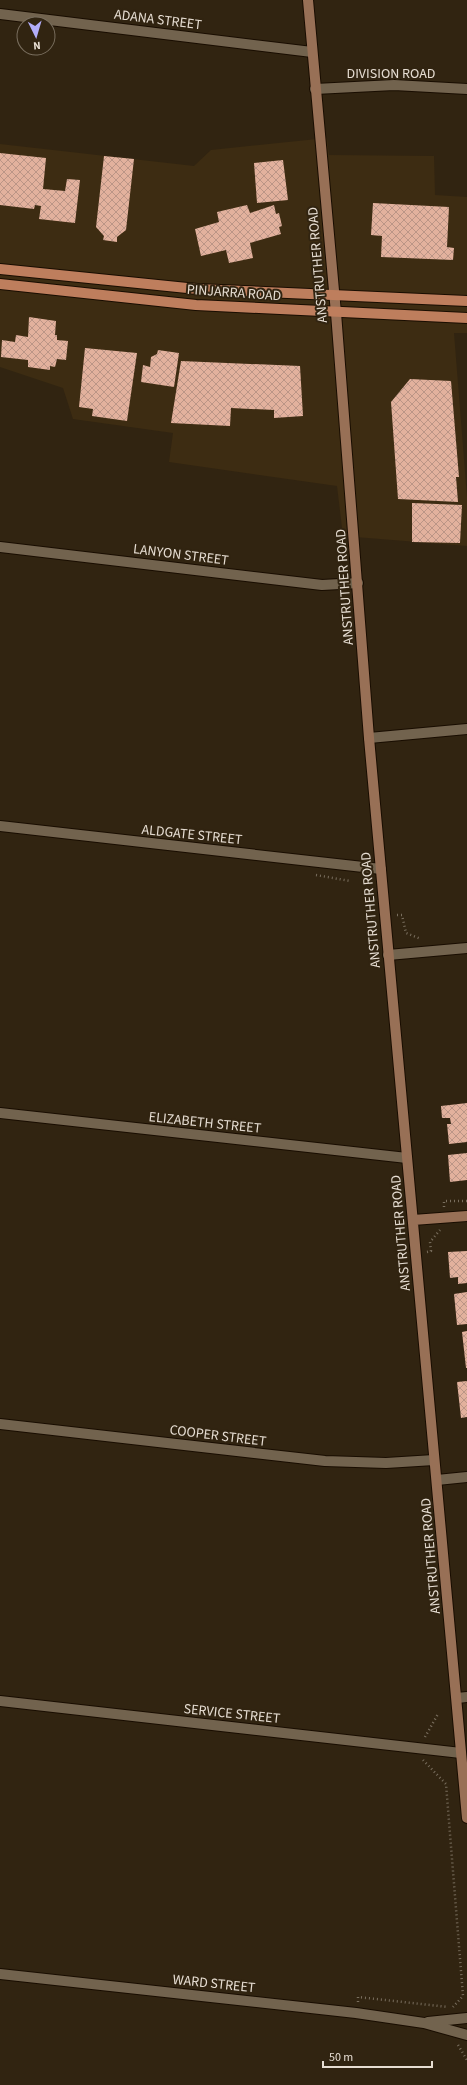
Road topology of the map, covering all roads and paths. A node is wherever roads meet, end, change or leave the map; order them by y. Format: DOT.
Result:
graph roads {
  1 [pos="308,0"];
  2 [pos="0,14"];
  3 [pos="312,52"];
  4 [pos="316,89"];
  5 [pos="467,89"];
  6 [pos="0,268"];
  7 [pos="0,284"];
  8 [pos="334,295"];
  9 [pos="467,301"];
  10 [pos="336,313"];
  11 [pos="467,318"];
  12 [pos="0,547"];
  13 [pos="358,583"];
  14 [pos="467,729"];
  15 [pos="368,738"];
  16 [pos="0,826"];
  17 [pos="381,869"];
  18 [pos="385,917"];
  19 [pos="367,918"];
  20 [pos="424,941"];
  21 [pos="467,948"];
  22 [pos="388,955"];
  23 [pos="0,1113"];
  24 [pos="407,1158"];
  25 [pos="467,1216"];
  26 [pos="413,1220"];
  27 [pos="0,1424"];
  28 [pos="434,1460"];
  29 [pos="467,1477"];
  30 [pos="437,1480"];
  31 [pos="462,1698"];
  32 [pos="0,1701"];
  33 [pos="438,1714"];
  34 [pos="424,1738"];
  35 [pos="461,1753"];
  36 [pos="422,1760"];
  37 [pos="467,1818"];
  38 [pos="0,1974"];
  39 [pos="356,2013"];
  40 [pos="467,2018"];
  41 [pos="424,2023"];
  42 [pos="467,2035"];
  43 [pos="458,2044"];
  44 [pos="467,2060"];
  1 -- 3 [label="main road, ANSTRUTHER ROAD"];
  2 -- 3 [label="street, ADANA STREET"];
  3 -- 4 [label="main road, ANSTRUTHER ROAD"];
  4 -- 5 [label="street, DIVISION ROAD"];
  4 -- 8 [label="main road, ANSTRUTHER ROAD"];
  6 -- 8 [label="main road, PINJARRA ROAD"];
  7 -- 10 [label="main road, PINJARRA ROAD"];
  8 -- 9 [label="main road, PINJARRA ROAD"];
  8 -- 10 [label="main road, ANSTRUTHER ROAD"];
  10 -- 11 [label="main road, PINJARRA ROAD"];
  10 -- 13 [label="main road, ANSTRUTHER ROAD"];
  12 -- 13 [label="street, LANYON STREET"];
  13 -- 15 [label="main road, ANSTRUTHER ROAD"];
  14 -- 15 [label="street"];
  15 -- 17 [label="main road, ANSTRUTHER ROAD"];
  16 -- 17 [label="street, ALDGATE STREET"];
  17 -- 18 [label="main road, ANSTRUTHER ROAD"];
  18 -- 19 [label="path"];
  18 -- 20 [label="path"];
  18 -- 22 [label="main road, ANSTRUTHER ROAD"];
  21 -- 22 [label="street"];
  22 -- 24 [label="main road, ANSTRUTHER ROAD"];
  23 -- 24 [label="street, ELIZABETH STREET"];
  24 -- 26 [label="main road, ANSTRUTHER ROAD"];
  25 -- 26 [label="main road"];
  26 -- 28 [label="main road, ANSTRUTHER ROAD"];
  27 -- 28 [label="street, COOPER STREET"];
  28 -- 30 [label="main road, ANSTRUTHER ROAD"];
  29 -- 30 [label="street"];
  30 -- 31 [label="main road, ANSTRUTHER ROAD"];
  31 -- 35 [label="main road, ANSTRUTHER ROAD"];
  32 -- 35 [label="street, SERVICE STREET"];
  33 -- 34 [label="path"];
  35 -- 37 [label="main road, ANSTRUTHER ROAD"];
  36 -- 39 [label="path"];
  38 -- 39 [label="street, WARD STREET"];
  39 -- 41 [label="street, WARD STREET"];
  40 -- 41 [label="street, WARD STREET"];
  41 -- 42 [label="street, WARD STREET"];
  43 -- 44 [label="path"];
}
